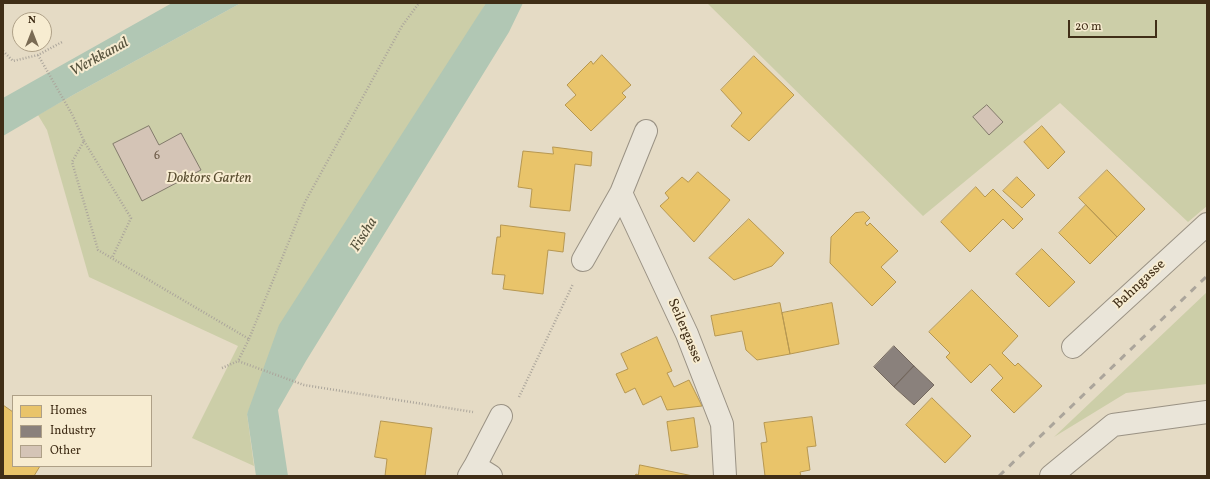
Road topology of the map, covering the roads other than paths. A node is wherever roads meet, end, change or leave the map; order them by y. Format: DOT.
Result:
graph roads {
  1 [pos="646,131"];
  2 [pos="621,193"];
  3 [pos="1207,224"];
  4 [pos="583,260"];
  5 [pos="1073,347"];
  6 [pos="1207,412"];
  7 [pos="501,416"];
  8 [pos="478,473"];
  9 [pos="725,476"];
  10 [pos="1051,476"];
  1 -- 2 [label="street"];
  2 -- 4 [label="street"];
  2 -- 9 [label="street, Seilergasse"];
  3 -- 5 [label="street, Bahngasse"];
  6 -- 10 [label="street"];
  7 -- 8 [label="street"];
}
